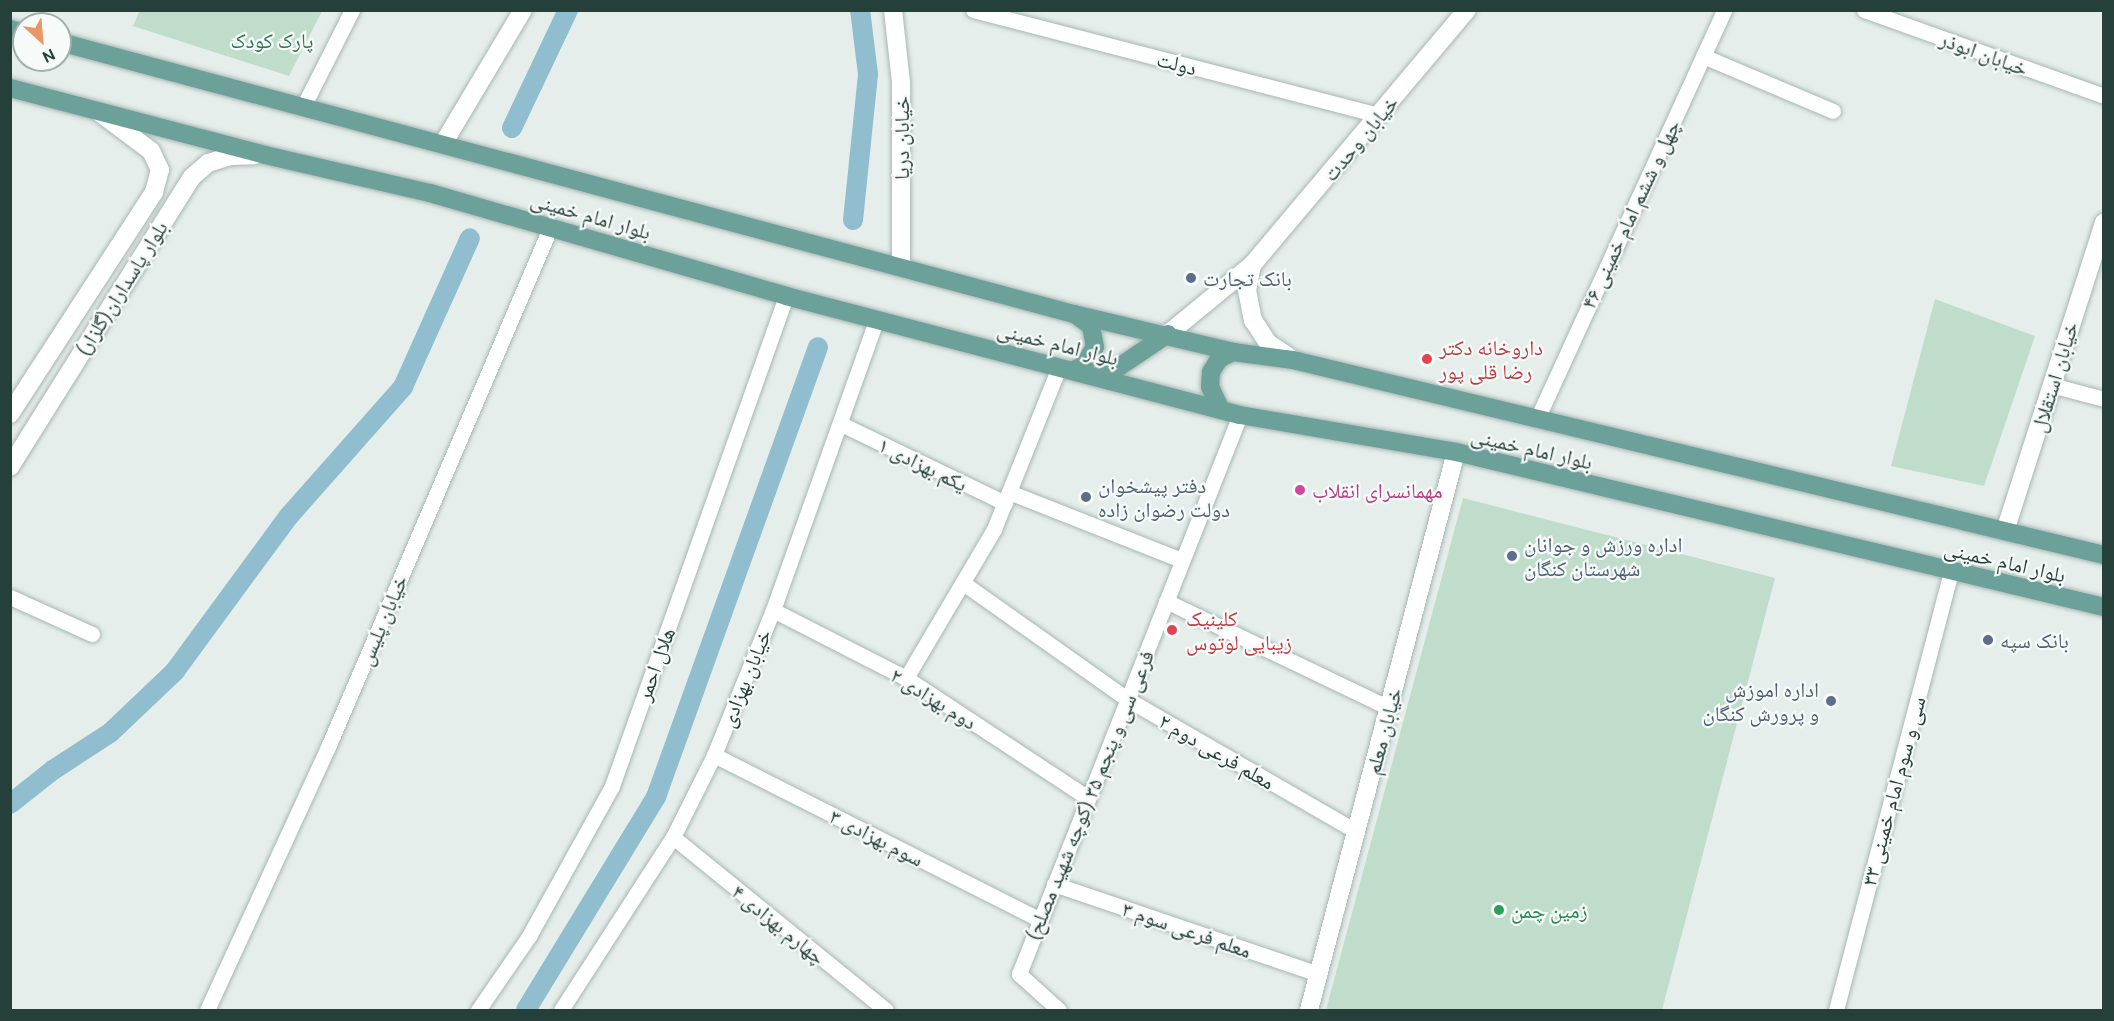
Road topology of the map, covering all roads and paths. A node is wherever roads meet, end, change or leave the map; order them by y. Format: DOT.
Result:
graph roads {
  1 [pos="352,10"];
  2 [pos="524,10"];
  3 [pos="893,10"];
  4 [pos="973,10"];
  5 [pos="1467,10"];
  6 [pos="1724,10"];
  7 [pos="1864,10"];
  8 [pos="72,45"];
  9 [pos="1703,56"];
  10 [pos="10,88"];
  11 [pos="2103,96"];
  12 [pos="303,107"];
  13 [pos="1833,111"];
  14 [pos="99,112"];
  15 [pos="1380,115"];
  16 [pos="443,144"];
  17 [pos="265,155"];
  18 [pos="2103,223"];
  19 [pos="551,226"];
  20 [pos="901,265"];
  21 [pos="1252,265"];
  22 [pos="786,296"];
  23 [pos="83,297"];
  24 [pos="108,309"];
  25 [pos="1074,314"];
  26 [pos="876,320"];
  27 [pos="1168,334"];
  28 [pos="1233,352"];
  29 [pos="1293,360"];
  30 [pos="1067,368"];
  31 [pos="1104,377"];
  32 [pos="2051,385"];
  33 [pos="2103,399"];
  34 [pos="1220,408"];
  35 [pos="10,414"];
  36 [pos="1240,415"];
  37 [pos="1537,419"];
  38 [pos="841,424"];
  39 [pos="1455,452"];
  40 [pos="10,467"];
  41 [pos="1007,498"];
  42 [pos="2005,531"];
  43 [pos="2103,555"];
  44 [pos="1182,560"];
  45 [pos="1951,571"];
  46 [pos="963,583"];
  47 [pos="10,597"];
  48 [pos="1166,601"];
  49 [pos="2103,607"];
  50 [pos="773,610"];
  51 [pos="92,634"];
  52 [pos="906,678"];
  53 [pos="1127,699"];
  54 [pos="1389,708"];
  55 [pos="714,754"];
  56 [pos="1088,798"];
  57 [pos="1356,831"];
  58 [pos="673,837"];
  59 [pos="1054,884"];
  60 [pos="1040,920"];
  61 [pos="1319,974"];
  62 [pos="207,1011"];
  63 [pos="478,1011"];
  64 [pos="561,1011"];
  65 [pos="886,1011"];
  66 [pos="1059,1011"];
  67 [pos="1309,1011"];
  68 [pos="1836,1011"];
  1 -- 12 [label="street"];
  2 -- 16 [label="main road"];
  3 -- 20 [label="main road, خیابان دریا"];
  4 -- 15 [label="street, دولت"];
  5 -- 15 [label="main road, خیابان وحدت"];
  6 -- 9 [label="street, چهل و ششم امام خمینی ۴۶"];
  7 -- 11 [label="street, خیابان ابوذر"];
  8 -- 12 [label="main road, بلوار امام خمینی"];
  9 -- 13 [label="street"];
  9 -- 37 [label="street, چهل و ششم امام خمینی ۴۶"];
  10 -- 14 [label="main road, بلوار امام خمینی"];
  12 -- 16 [label="main road, بلوار امام خمینی"];
  14 -- 17 [label="main road, بلوار امام خمینی"];
  14 -- 23 [label="main road, بلوار پاسداران(گلزار)"];
  15 -- 21 [label="main road, خیابان وحدت"];
  16 -- 20 [label="main road, بلوار امام خمینی"];
  17 -- 19 [label="main road, بلوار امام خمینی"];
  17 -- 24 [label="main road, بلوار پاسداران(گلزار)"];
  18 -- 32 [label="main road, خیابان استقلال"];
  19 -- 22 [label="main road, بلوار امام خمینی"];
  19 -- 62 [label="street, خیابان پلیس"];
  20 -- 25 [label="main road, بلوار امام خمینی"];
  21 -- 27 [label="main road, خیابان وحدت"];
  21 -- 29 [label="main road"];
  22 -- 26 [label="main road, بلوار امام خمینی"];
  22 -- 63 [label="street, هلال احمر"];
  23 -- 24 [label="main road"];
  23 -- 35 [label="main road, بلوار پاسداران(گلزار)"];
  24 -- 40 [label="main road, بلوار پاسداران(گلزار)"];
  25 -- 27 [label="main road, بلوار امام خمینی"];
  25 -- 30 [label="main road"];
  26 -- 30 [label="main road, بلوار امام خمینی"];
  26 -- 38 [label="street, خیابان بهزادی"];
  27 -- 28 [label="main road, بلوار امام خمینی"];
  27 -- 31 [label="main road"];
  28 -- 29 [label="main road, بلوار امام خمینی"];
  28 -- 34 [label="main road"];
  29 -- 37 [label="main road, بلوار امام خمینی"];
  30 -- 31 [label="main road, بلوار امام خمینی"];
  30 -- 41 [label="street"];
  31 -- 34 [label="main road, بلوار امام خمینی"];
  32 -- 33 [label="street"];
  32 -- 42 [label="main road, خیابان استقلال"];
  34 -- 36 [label="main road, بلوار امام خمینی"];
  36 -- 39 [label="main road, بلوار امام خمینی"];
  36 -- 44 [label="street, فرعی سی و پنجم ۳۵ (کوچه شهید مصلح)"];
  37 -- 42 [label="main road, بلوار امام خمینی"];
  38 -- 41 [label="street, یکم بهزادی ۱"];
  38 -- 50 [label="street, خیابان بهزادی"];
  39 -- 45 [label="main road, بلوار امام خمینی"];
  39 -- 54 [label="main road, خیابان معلم"];
  41 -- 44 [label="street, یکم بهزادی ۱"];
  41 -- 46 [label="street"];
  42 -- 43 [label="main road, بلوار امام خمینی"];
  44 -- 48 [label="street, فرعی سی و پنجم ۳۵ (کوچه شهید مصلح)"];
  45 -- 49 [label="main road, بلوار امام خمینی"];
  45 -- 68 [label="street, سی و سوم امام خمینی ۳۳"];
  46 -- 52 [label="street"];
  46 -- 53 [label="street, معلم فرعی دوم ۲"];
  47 -- 51 [label="street"];
  48 -- 53 [label="street, فرعی سی و پنجم ۳۵ (کوچه شهید مصلح)"];
  48 -- 54 [label="street"];
  50 -- 52 [label="street, دوم بهزادی ۲"];
  50 -- 55 [label="street, خیابان بهزادی"];
  52 -- 56 [label="street, دوم بهزادی ۲"];
  53 -- 56 [label="street, فرعی سی و پنجم ۳۵ (کوچه شهید مصلح)"];
  53 -- 57 [label="street, معلم فرعی دوم ۲"];
  54 -- 57 [label="main road, خیابان معلم"];
  55 -- 58 [label="street, خیابان بهزادی"];
  55 -- 60 [label="street, سوم بهزادی ۳"];
  56 -- 59 [label="street, فرعی سی و پنجم ۳۵ (کوچه شهید مصلح)"];
  57 -- 61 [label="main road, خیابان معلم"];
  58 -- 64 [label="street, خیابان بهزادی"];
  58 -- 65 [label="street, چهارم بهزادی ۴"];
  59 -- 60 [label="street, فرعی سی و پنجم ۳۵ (کوچه شهید مصلح)"];
  59 -- 61 [label="street, معلم فرعی سوم ۳"];
  60 -- 66 [label="street, فرعی سی و پنجم ۳۵ (کوچه شهید مصلح)"];
  61 -- 67 [label="main road, خیابان معلم"];
}
